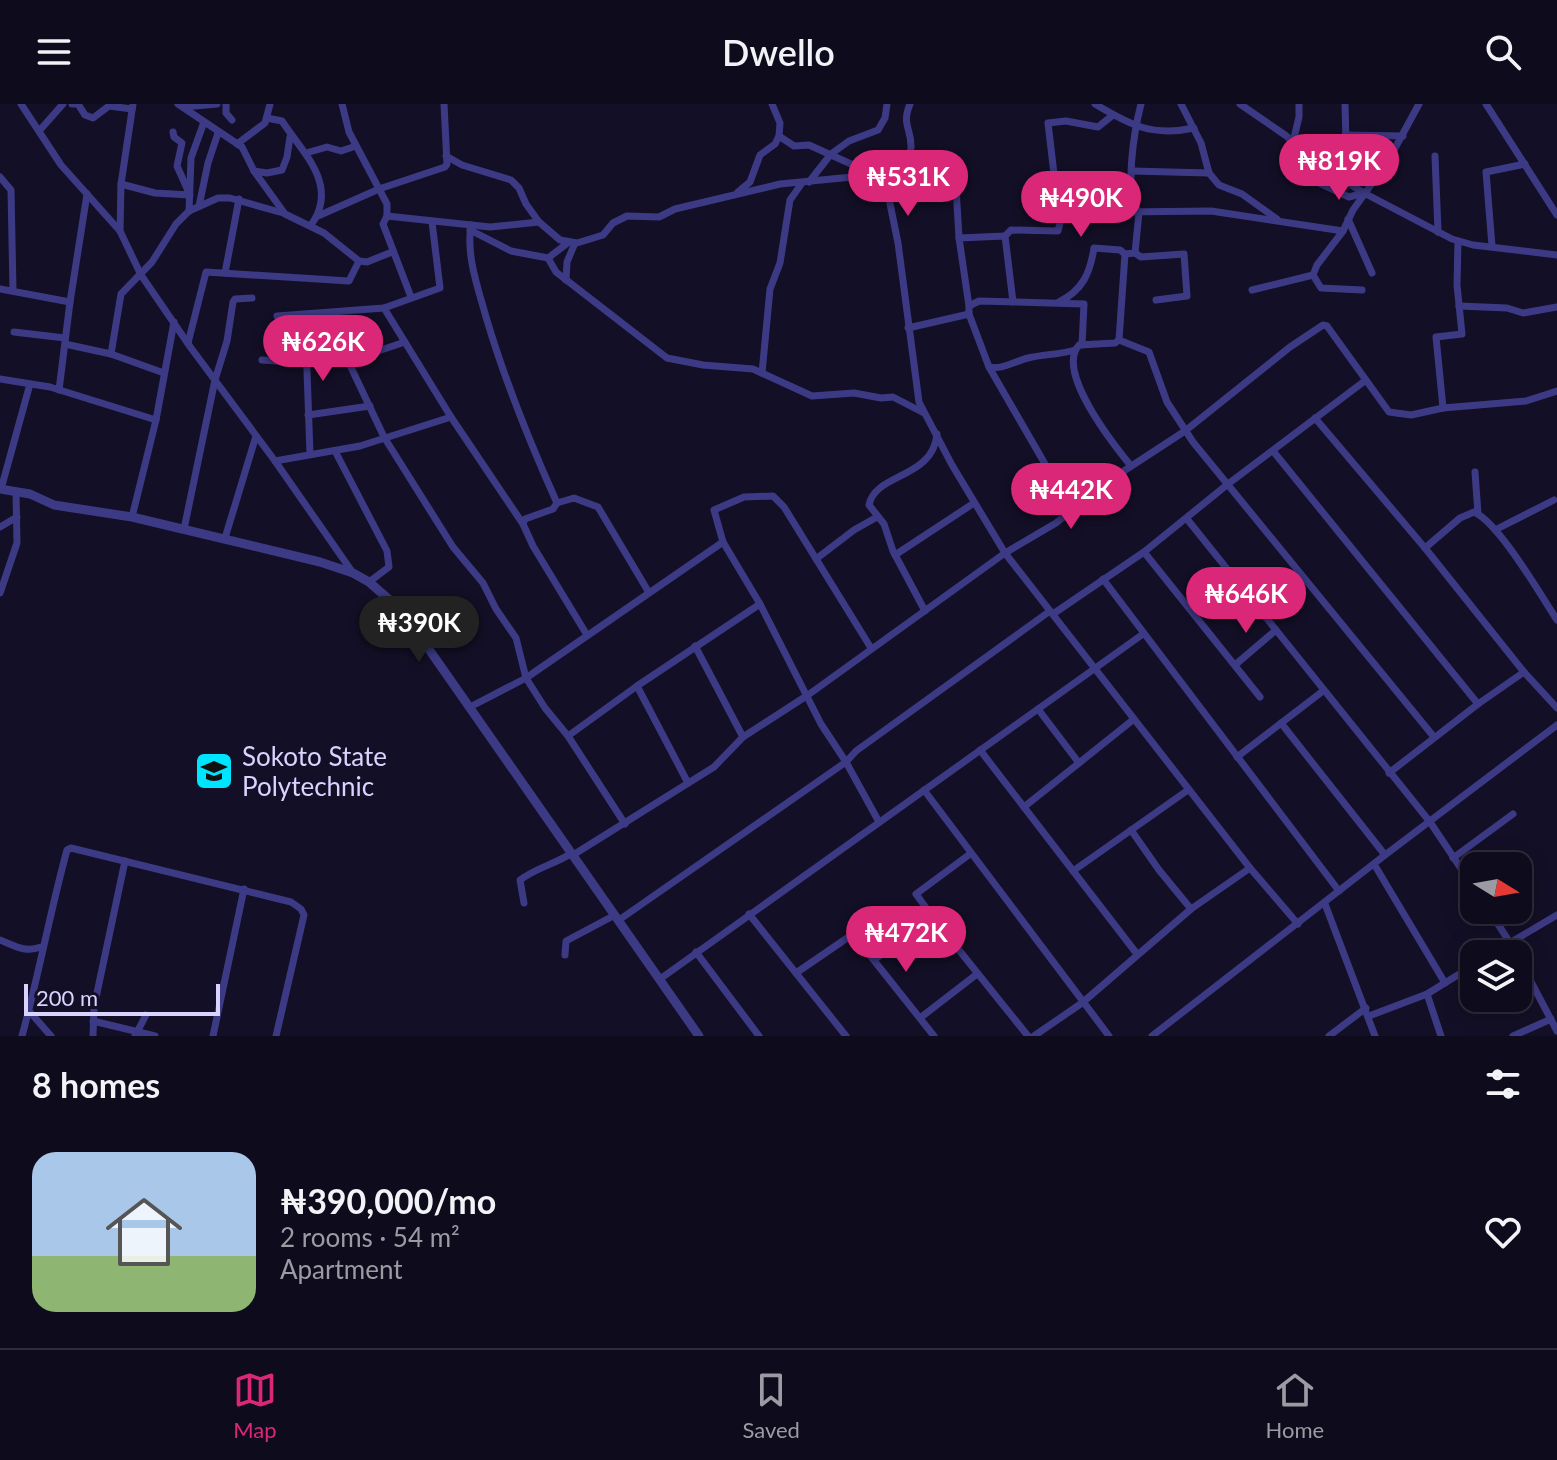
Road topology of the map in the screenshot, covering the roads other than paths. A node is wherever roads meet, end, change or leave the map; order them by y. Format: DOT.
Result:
graph roads {
  1 [pos="21,104"];
  2 [pos="63,104"];
  3 [pos="72,104"];
  4 [pos="217,104"];
  5 [pos="226,104"];
  6 [pos="270,104"];
  7 [pos="342,104"];
  8 [pos="444,104"];
  9 [pos="772,104"];
  10 [pos="887,104"];
  11 [pos="910,104"];
  12 [pos="1095,104"];
  13 [pos="1141,104"];
  14 [pos="1181,104"];
  15 [pos="1240,104"];
  16 [pos="1299,104"];
  17 [pos="1345,104"];
  18 [pos="1419,104"];
  19 [pos="1486,104"];
  20 [pos="132,106"];
  21 [pos="181,106"];
  22 [pos="1113,115"];
  23 [pos="267,118"];
  24 [pos="232,120"];
  25 [pos="204,122"];
  26 [pos="1136,127"];
  27 [pos="1194,128"];
  28 [pos="40,130"];
  29 [pos="173,132"];
  30 [pos="218,133"];
  31 [pos="290,134"];
  32 [pos="1345,135"];
  33 [pos="779,136"];
  34 [pos="1403,136"];
  35 [pos="1293,142"];
  36 [pos="237,144"];
  37 [pos="356,146"];
  38 [pos="306,153"];
  39 [pos="831,154"];
  40 [pos="446,156"];
  41 [pos="1435,156"];
  42 [pos="1525,164"];
  43 [pos="254,171"];
  44 [pos="1132,171"];
  45 [pos="1209,173"];
  46 [pos="1298,173"];
  47 [pos="875,175"];
  48 [pos="0,177"];
  49 [pos="806,182"];
  50 [pos="121,184"];
  51 [pos="886,184"];
  52 [pos="1353,186"];
  53 [pos="956,187"];
  54 [pos="379,189"];
  55 [pos="1364,193"];
  56 [pos="87,194"];
  57 [pos="190,195"];
  58 [pos="735,195"];
  59 [pos="239,199"];
  60 [pos="199,206"];
  61 [pos="1058,208"];
  62 [pos="189,211"];
  63 [pos="1139,212"];
  64 [pos="285,214"];
  65 [pos="1557,215"];
  66 [pos="318,216"];
  67 [pos="387,216"];
  68 [pos="1348,219"];
  69 [pos="1278,220"];
  70 [pos="432,222"];
  71 [pos="539,222"];
  72 [pos="311,225"];
  73 [pos="470,228"];
  74 [pos="120,231"];
  75 [pos="1343,231"];
  76 [pos="1438,232"];
  77 [pos="1005,236"];
  78 [pos="959,238"];
  79 [pos="1458,241"];
  80 [pos="572,242"];
  81 [pos="1492,246"];
  82 [pos="392,252"];
  83 [pos="1135,253"];
  84 [pos="1125,254"];
  85 [pos="1557,255"];
  86 [pos="548,258"];
  87 [pos="359,261"];
  88 [pos="225,273"];
  89 [pos="1372,273"];
  90 [pos="141,275"];
  91 [pos="1313,275"];
  92 [pos="566,280"];
  93 [pos="0,289"];
  94 [pos="13,290"];
  95 [pos="1252,290"];
  96 [pos="1362,290"];
  97 [pos="411,297"];
  98 [pos="252,298"];
  99 [pos="1156,300"];
  100 [pos="70,302"];
  101 [pos="1013,302"];
  102 [pos="1059,302"];
  103 [pos="1459,306"];
  104 [pos="1557,307"];
  105 [pos="384,308"];
  106 [pos="969,310"];
  107 [pos="305,315"];
  108 [pos="277,316"];
  109 [pos="174,322"];
  110 [pos="908,328"];
  111 [pos="14,332"];
  112 [pos="1119,340"];
  113 [pos="65,341"];
  114 [pos="405,342"];
  115 [pos="188,343"];
  116 [pos="1078,347"];
  117 [pos="111,354"];
  118 [pos="262,360"];
  119 [pos="348,361"];
  120 [pos="307,363"];
  121 [pos="989,367"];
  122 [pos="164,373"];
  123 [pos="762,373"];
  124 [pos="0,379"];
  125 [pos="215,380"];
  126 [pos="1366,380"];
  127 [pos="30,384"];
  128 [pos="59,390"];
  129 [pos="1557,391"];
  130 [pos="370,406"];
  131 [pos="1443,408"];
  132 [pos="926,414"];
  133 [pos="308,415"];
  134 [pos="451,417"];
  135 [pos="1315,418"];
  136 [pos="156,420"];
  137 [pos="1185,431"];
  138 [pos="937,432"];
  139 [pos="256,436"];
  140 [pos="384,437"];
  141 [pos="335,451"];
  142 [pos="1273,451"];
  143 [pos="310,454"];
  144 [pos="275,461"];
  145 [pos="1131,466"];
  146 [pos="1475,472"];
  147 [pos="1228,484"];
  148 [pos="0,489"];
  149 [pos="16,492"];
  150 [pos="1554,500"];
  151 [pos="557,503"];
  152 [pos="974,503"];
  153 [pos="1070,512"];
  154 [pos="1478,514"];
  155 [pos="17,517"];
  156 [pos="132,517"];
  157 [pos="877,517"];
  158 [pos="1187,519"];
  159 [pos="523,524"];
  160 [pos="0,527"];
  161 [pos="184,529"];
  162 [pos="1495,530"];
  163 [pos="225,538"];
  164 [pos="723,542"];
  165 [pos="1425,548"];
  166 [pos="1144,552"];
  167 [pos="1005,553"];
  168 [pos="895,555"];
  169 [pos="816,559"];
  170 [pos="353,573"];
  171 [pos="1103,579"];
  172 [pos="369,582"];
  173 [pos="648,591"];
  174 [pos="0,593"];
  175 [pos="760,604"];
  176 [pos="925,611"];
  177 [pos="1052,612"];
  178 [pos="1557,620"];
  179 [pos="1276,630"];
  180 [pos="1143,634"];
  181 [pos="587,635"];
  182 [pos="695,646"];
  183 [pos="871,648"];
  184 [pos="1235,665"];
  185 [pos="1095,669"];
  186 [pos="1524,672"];
  187 [pos="526,678"];
  188 [pos="637,686"];
  189 [pos="1323,691"];
  190 [pos="808,695"];
  191 [pos="1260,697"];
  192 [pos="1478,704"];
  193 [pos="470,707"];
  194 [pos="1557,708"];
  195 [pos="1038,709"];
  196 [pos="1134,719"];
  197 [pos="1281,723"];
  198 [pos="1557,725"];
  199 [pos="568,736"];
  200 [pos="743,737"];
  201 [pos="1434,737"];
  202 [pos="980,750"];
  203 [pos="1237,757"];
  204 [pos="846,762"];
  205 [pos="1079,763"];
  206 [pos="1389,773"];
  207 [pos="688,783"];
  208 [pos="924,790"];
  209 [pos="1188,790"];
  210 [pos="1024,807"];
  211 [pos="1513,814"];
  212 [pos="879,822"];
  213 [pos="1430,822"];
  214 [pos="625,824"];
  215 [pos="1131,830"];
  216 [pos="572,854"];
  217 [pos="970,854"];
  218 [pos="1385,855"];
  219 [pos="1453,858"];
  220 [pos="125,861"];
  221 [pos="1374,864"];
  222 [pos="1250,868"];
  223 [pos="1460,868"];
  224 [pos="1073,871"];
  225 [pos="244,889"];
  226 [pos="1339,891"];
  227 [pos="524,903"];
  228 [pos="1325,904"];
  229 [pos="1191,909"];
  230 [pos="749,914"];
  231 [pos="1557,915"];
  232 [pos="617,918"];
  233 [pos="934,919"];
  234 [pos="1298,924"];
  235 [pos="0,940"];
  236 [pos="1513,940"];
  237 [pos="41,947"];
  238 [pos="696,952"];
  239 [pos="1137,954"];
  240 [pos="565,955"];
  241 [pos="875,959"];
  242 [pos="796,973"];
  243 [pos="977,974"];
  244 [pos="1460,974"];
  245 [pos="660,979"];
  246 [pos="1445,983"];
  247 [pos="1532,983"];
  248 [pos="1427,994"];
  249 [pos="1082,1003"];
  250 [pos="29,1011"];
  251 [pos="1367,1012"];
  252 [pos="146,1015"];
  253 [pos="920,1018"];
  254 [pos="1551,1019"];
  255 [pos="93,1021"];
  256 [pos="1557,1031"];
  257 [pos="136,1034"];
  258 [pos="22,1036"];
  259 [pos="51,1036"];
  260 [pos="93,1036"];
  261 [pos="155,1036"];
  262 [pos="213,1036"];
  263 [pos="276,1036"];
  264 [pos="699,1036"];
  265 [pos="759,1036"];
  266 [pos="846,1036"];
  267 [pos="934,1036"];
  268 [pos="1031,1036"];
  269 [pos="1109,1036"];
  270 [pos="1152,1036"];
  271 [pos="1329,1036"];
  272 [pos="1375,1036"];
  273 [pos="1441,1036"];
  274 [pos="1513,1036"];
  1 -- 28 [label="street"];
  2 -- 28 [label="street"];
  3 -- 20 [label="street"];
  4 -- 21 [label="street"];
  5 -- 24 [label="street"];
  6 -- 23 [label="street"];
  7 -- 37 [label="street"];
  8 -- 40 [label="street"];
  9 -- 33 [label="street"];
  10 -- 39 [label="street"];
  11 -- 51 [label="street"];
  12 -- 22 [label="street"];
  13 -- 26 [label="street"];
  14 -- 27 [label="street"];
  15 -- 35 [label="street"];
  16 -- 35 [label="street"];
  17 -- 32 [label="street"];
  18 -- 34 [label="street"];
  19 -- 42 [label="street"];
  20 -- 50 [label="street"];
  21 -- 25 [label="street"];
  22 -- 26 [label="street"];
  22 -- 61 [label="street"];
  23 -- 31 [label="street"];
  23 -- 36 [label="street"];
  25 -- 30 [label="street"];
  25 -- 57 [label="street"];
  26 -- 27 [label="street"];
  26 -- 44 [label="street"];
  27 -- 45 [label="street"];
  28 -- 56 [label="street"];
  29 -- 57 [label="street"];
  30 -- 36 [label="street"];
  30 -- 60 [label="street"];
  31 -- 38 [label="street"];
  31 -- 43 [label="street"];
  32 -- 34 [label="street"];
  32 -- 52 [label="street"];
  33 -- 39 [label="street"];
  33 -- 58 [label="street"];
  34 -- 55 [label="street"];
  35 -- 52 [label="street"];
  36 -- 43 [label="street"];
  37 -- 38 [label="street"];
  37 -- 54 [label="street"];
  38 -- 66 [label="street"];
  39 -- 47 [label="street"];
  39 -- 49 [label="street"];
  40 -- 54 [label="street"];
  40 -- 71 [label="street"];
  41 -- 76 [label="street"];
  42 -- 65 [label="street"];
  42 -- 81 [label="street"];
  43 -- 64 [label="street"];
  44 -- 45 [label="street"];
  44 -- 63 [label="street"];
  45 -- 69 [label="street"];
  46 -- 55 [label="street"];
  47 -- 49 [label="street"];
  47 -- 51 [label="street"];
  48 -- 94 [label="street"];
  49 -- 58 [label="street"];
  49 -- 123 [label="street"];
  50 -- 57 [label="street"];
  50 -- 74 [label="street"];
  51 -- 110 [label="street"];
  52 -- 55 [label="street"];
  53 -- 78 [label="street"];
  54 -- 66 [label="street"];
  54 -- 67 [label="street"];
  55 -- 68 [label="street"];
  55 -- 76 [label="street"];
  56 -- 74 [label="street"];
  56 -- 100 [label="street"];
  57 -- 62 [label="street"];
  58 -- 80 [label="street"];
  59 -- 60 [label="street"];
  59 -- 64 [label="street"];
  59 -- 88 [label="street"];
  60 -- 62 [label="street"];
  61 -- 63 [label="street"];
  61 -- 77 [label="street"];
  62 -- 90 [label="street"];
  63 -- 69 [label="street"];
  63 -- 83 [label="street"];
  64 -- 72 [label="street"];
  66 -- 72 [label="street"];
  67 -- 70 [label="street"];
  67 -- 82 [label="street"];
  68 -- 75 [label="street"];
  68 -- 89 [label="street"];
  69 -- 75 [label="street"];
  70 -- 73 [label="street"];
  70 -- 97 [label="street"];
  71 -- 73 [label="street"];
  71 -- 80 [label="street"];
  72 -- 87 [label="street"];
  73 -- 86 [label="street"];
  73 -- 151 [label="street"];
  74 -- 90 [label="street"];
  75 -- 91 [label="street"];
  76 -- 79 [label="street"];
  77 -- 78 [label="street"];
  77 -- 101 [label="street"];
  78 -- 106 [label="street"];
  79 -- 81 [label="street"];
  79 -- 103 [label="street"];
  80 -- 86 [label="street"];
  80 -- 92 [label="street"];
  81 -- 85 [label="street"];
  82 -- 87 [label="street"];
  82 -- 97 [label="street"];
  83 -- 84 [label="street"];
  83 -- 99 [label="street"];
  84 -- 102 [label="street"];
  84 -- 112 [label="street"];
  86 -- 92 [label="street"];
  87 -- 88 [label="street"];
  88 -- 115 [label="street"];
  90 -- 109 [label="street"];
  90 -- 117 [label="street"];
  91 -- 95 [label="street"];
  91 -- 96 [label="street"];
  92 -- 123 [label="street"];
  93 -- 94 [label="street"];
  94 -- 100 [label="street"];
  97 -- 105 [label="street"];
  98 -- 125 [label="street"];
  100 -- 113 [label="street"];
  101 -- 102 [label="street"];
  101 -- 106 [label="street"];
  102 -- 116 [label="street"];
  103 -- 104 [label="street"];
  103 -- 131 [label="street"];
  105 -- 107 [label="street"];
  105 -- 114 [label="street"];
  106 -- 110 [label="street"];
  106 -- 121 [label="street"];
  107 -- 108 [label="street"];
  107 -- 120 [label="street"];
  109 -- 115 [label="street"];
  109 -- 122 [label="street"];
  110 -- 132 [label="street"];
  111 -- 113 [label="street"];
  112 -- 116 [label="street"];
  112 -- 137 [label="street"];
  113 -- 117 [label="street"];
  113 -- 128 [label="street"];
  114 -- 119 [label="street"];
  114 -- 134 [label="street"];
  115 -- 125 [label="street"];
  116 -- 121 [label="street"];
  116 -- 145 [label="street"];
  117 -- 122 [label="street"];
  118 -- 120 [label="street"];
  119 -- 120 [label="street"];
  119 -- 130 [label="street"];
  120 -- 133 [label="street"];
  121 -- 153 [label="street"];
  122 -- 136 [label="street"];
  123 -- 132 [label="street"];
  124 -- 127 [label="street"];
  125 -- 139 [label="street"];
  125 -- 161 [label="street"];
  126 -- 131 [label="street"];
  126 -- 135 [label="street"];
  126 -- 137 [label="street"];
  127 -- 128 [label="street"];
  127 -- 148 [label="street"];
  128 -- 136 [label="street"];
  129 -- 131 [label="street"];
  130 -- 133 [label="street"];
  130 -- 140 [label="street"];
  132 -- 138 [label="street"];
  133 -- 143 [label="street"];
  134 -- 140 [label="street"];
  134 -- 159 [label="street"];
  135 -- 142 [label="street"];
  135 -- 165 [label="street"];
  136 -- 156 [label="street"];
  137 -- 145 [label="street"];
  137 -- 147 [label="street"];
  138 -- 152 [label="street"];
  138 -- 157 [label="street"];
  139 -- 144 [label="street"];
  139 -- 163 [label="street"];
  140 -- 141 [label="street"];
  140 -- 187 [label="street"];
  141 -- 143 [label="street"];
  141 -- 172 [label="street"];
  142 -- 147 [label="street"];
  142 -- 192 [label="street"];
  143 -- 144 [label="street"];
  144 -- 170 [label="street"];
  145 -- 153 [label="street"];
  146 -- 154 [label="street"];
  147 -- 158 [label="street"];
  147 -- 201 [label="street"];
  148 -- 149 [label="street"];
  149 -- 155 [label="street"];
  149 -- 156 [label="street"];
  150 -- 162 [label="street"];
  151 -- 159 [label="street"];
  151 -- 173 [label="street"];
  152 -- 167 [label="street"];
  152 -- 168 [label="street"];
  153 -- 167 [label="street"];
  154 -- 162 [label="street"];
  154 -- 165 [label="street"];
  155 -- 160 [label="street"];
  155 -- 174 [label="street"];
  156 -- 161 [label="street"];
  157 -- 168 [label="street"];
  157 -- 169 [label="street"];
  158 -- 166 [label="street"];
  158 -- 179 [label="street"];
  159 -- 181 [label="street"];
  161 -- 163 [label="street"];
  162 -- 178 [label="street"];
  163 -- 170 [label="street"];
  164 -- 169 [label="street"];
  164 -- 173 [label="street"];
  164 -- 175 [label="street"];
  165 -- 186 [label="street"];
  166 -- 171 [label="street"];
  166 -- 184 [label="street"];
  167 -- 176 [label="street"];
  167 -- 177 [label="street"];
  168 -- 176 [label="street"];
  169 -- 183 [label="street"];
  170 -- 172 [label="street"];
  171 -- 177 [label="street"];
  171 -- 180 [label="street"];
  172 -- 193 [label="street"];
  173 -- 181 [label="street"];
  175 -- 182 [label="street"];
  175 -- 190 [label="street"];
  176 -- 183 [label="street"];
  177 -- 185 [label="street"];
  177 -- 204 [label="street"];
  179 -- 184 [label="street"];
  179 -- 189 [label="street"];
  180 -- 185 [label="street"];
  180 -- 203 [label="street"];
  181 -- 187 [label="street"];
  182 -- 188 [label="street"];
  182 -- 200 [label="street"];
  183 -- 190 [label="street"];
  184 -- 191 [label="street"];
  185 -- 195 [label="street"];
  185 -- 196 [label="street"];
  186 -- 192 [label="street"];
  186 -- 194 [label="street"];
  187 -- 193 [label="street"];
  187 -- 199 [label="street"];
  188 -- 199 [label="street"];
  188 -- 207 [label="street"];
  189 -- 197 [label="street"];
  189 -- 206 [label="street"];
  190 -- 200 [label="street"];
  190 -- 204 [label="street"];
  192 -- 201 [label="street"];
  193 -- 216 [label="street"];
  195 -- 202 [label="street"];
  195 -- 205 [label="street"];
  196 -- 205 [label="street"];
  196 -- 209 [label="street"];
  197 -- 203 [label="street"];
  197 -- 218 [label="street"];
  198 -- 213 [label="street"];
  199 -- 214 [label="street"];
  200 -- 207 [label="street"];
  201 -- 206 [label="street"];
  202 -- 208 [label="street"];
  202 -- 210 [label="street"];
  203 -- 226 [label="street"];
  204 -- 212 [label="street"];
  204 -- 232 [label="street"];
  205 -- 210 [label="street"];
  206 -- 213 [label="street"];
  207 -- 214 [label="street"];
  208 -- 212 [label="street"];
  208 -- 217 [label="street"];
  209 -- 215 [label="street"];
  209 -- 222 [label="street"];
  210 -- 224 [label="street"];
  211 -- 219 [label="street"];
  212 -- 230 [label="street"];
  213 -- 218 [label="street"];
  213 -- 219 [label="street"];
  214 -- 216 [label="street"];
  215 -- 224 [label="street"];
  215 -- 229 [label="street"];
  216 -- 227 [label="street"];
  216 -- 232 [label="street"];
  217 -- 233 [label="street"];
  217 -- 249 [label="street"];
  218 -- 221 [label="street"];
  219 -- 223 [label="street"];
  220 -- 225 [label="street"];
  220 -- 237 [label="street"];
  220 -- 255 [label="street"];
  221 -- 226 [label="street"];
  221 -- 246 [label="street"];
  222 -- 229 [label="street"];
  222 -- 234 [label="street"];
  224 -- 239 [label="street"];
  225 -- 262 [label="street"];
  225 -- 263 [label="street"];
  226 -- 228 [label="street"];
  228 -- 234 [label="street"];
  228 -- 251 [label="street"];
  229 -- 239 [label="street"];
  230 -- 238 [label="street"];
  230 -- 242 [label="street"];
  231 -- 236 [label="street"];
  232 -- 240 [label="street"];
  232 -- 245 [label="street"];
  233 -- 241 [label="street"];
  233 -- 243 [label="street"];
  234 -- 270 [label="street"];
  235 -- 237 [label="street"];
  237 -- 250 [label="street"];
  238 -- 245 [label="street"];
  238 -- 265 [label="street"];
  239 -- 249 [label="street"];
  241 -- 242 [label="street"];
  241 -- 253 [label="street"];
  242 -- 266 [label="street"];
  243 -- 253 [label="street"];
  243 -- 268 [label="street"];
  244 -- 246 [label="street"];
  245 -- 264 [label="street"];
  246 -- 248 [label="street"];
  247 -- 254 [label="street"];
  248 -- 251 [label="street"];
  248 -- 273 [label="street"];
  249 -- 268 [label="street"];
  249 -- 269 [label="street"];
  250 -- 258 [label="street"];
  250 -- 259 [label="street"];
  251 -- 271 [label="street"];
  251 -- 272 [label="street"];
  252 -- 257 [label="street"];
  253 -- 267 [label="street"];
  254 -- 256 [label="street"];
  254 -- 274 [label="street"];
  255 -- 257 [label="street"];
  255 -- 260 [label="street"];
  257 -- 261 [label="street"];
}
